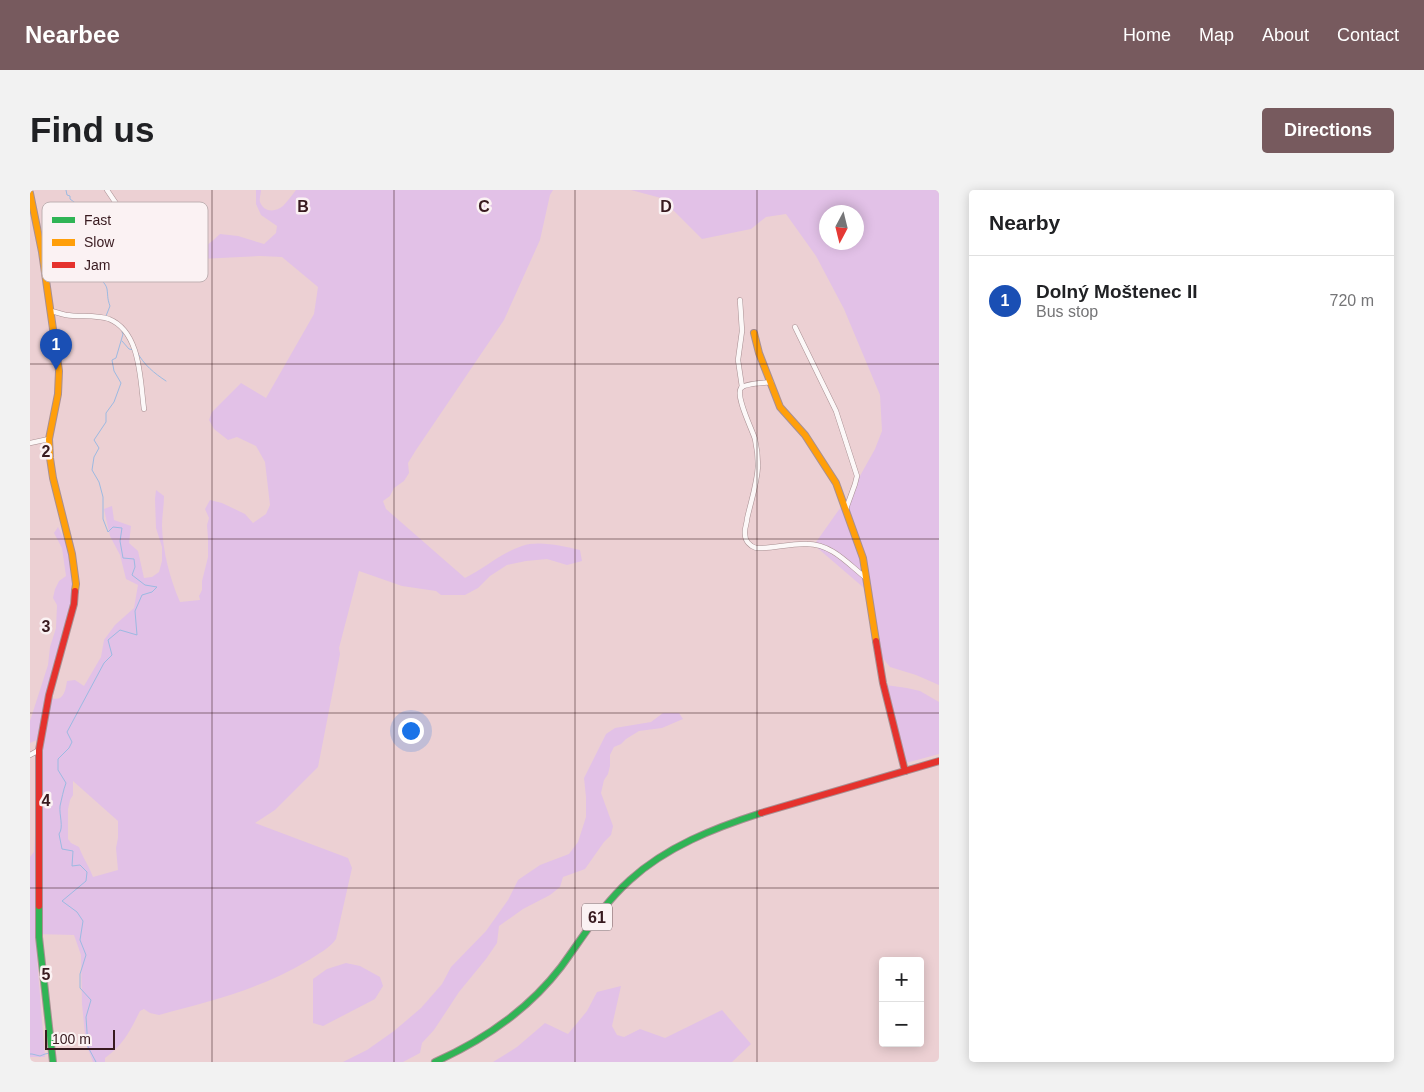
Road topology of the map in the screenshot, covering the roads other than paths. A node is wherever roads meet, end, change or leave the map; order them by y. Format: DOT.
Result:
graph roads {
  1 [pos="107,190"];
  2 [pos="30,193"];
  3 [pos="115,202"];
  4 [pos="42,252"];
  5 [pos="47,282"];
  6 [pos="740,300"];
  7 [pos="51,311"];
  8 [pos="795,327"];
  9 [pos="754,333"];
  10 [pos="771,382"];
  11 [pos="742,387"];
  12 [pos="144,409"];
  13 [pos="49,439"];
  14 [pos="30,443"];
  15 [pos="846,509"];
  16 [pos="866,578"];
  17 [pos="39,750"];
  18 [pos="30,755"];
  19 [pos="939,761"];
  20 [pos="905,771"];
  21 [pos="52,1056"];
  22 [pos="435,1062"];
  1 -- 3 [label="street"];
  2 -- 4 [label="street"];
  5 -- 7 [label="street"];
  6 -- 11 [label="street"];
  7 -- 12 [label="street"];
  7 -- 13 [label="street"];
  8 -- 15 [label="street"];
  9 -- 10 [label="street"];
  10 -- 11 [label="street"];
  10 -- 15 [label="street"];
  11 -- 16 [label="street"];
  13 -- 14 [label="street"];
  13 -- 17 [label="street"];
  15 -- 16 [label="street"];
  16 -- 20 [label="street"];
  17 -- 18 [label="street"];
  17 -- 21 [label="street"];
  19 -- 20 [label="street, 61"];
  20 -- 22 [label="street, 61"];
}
